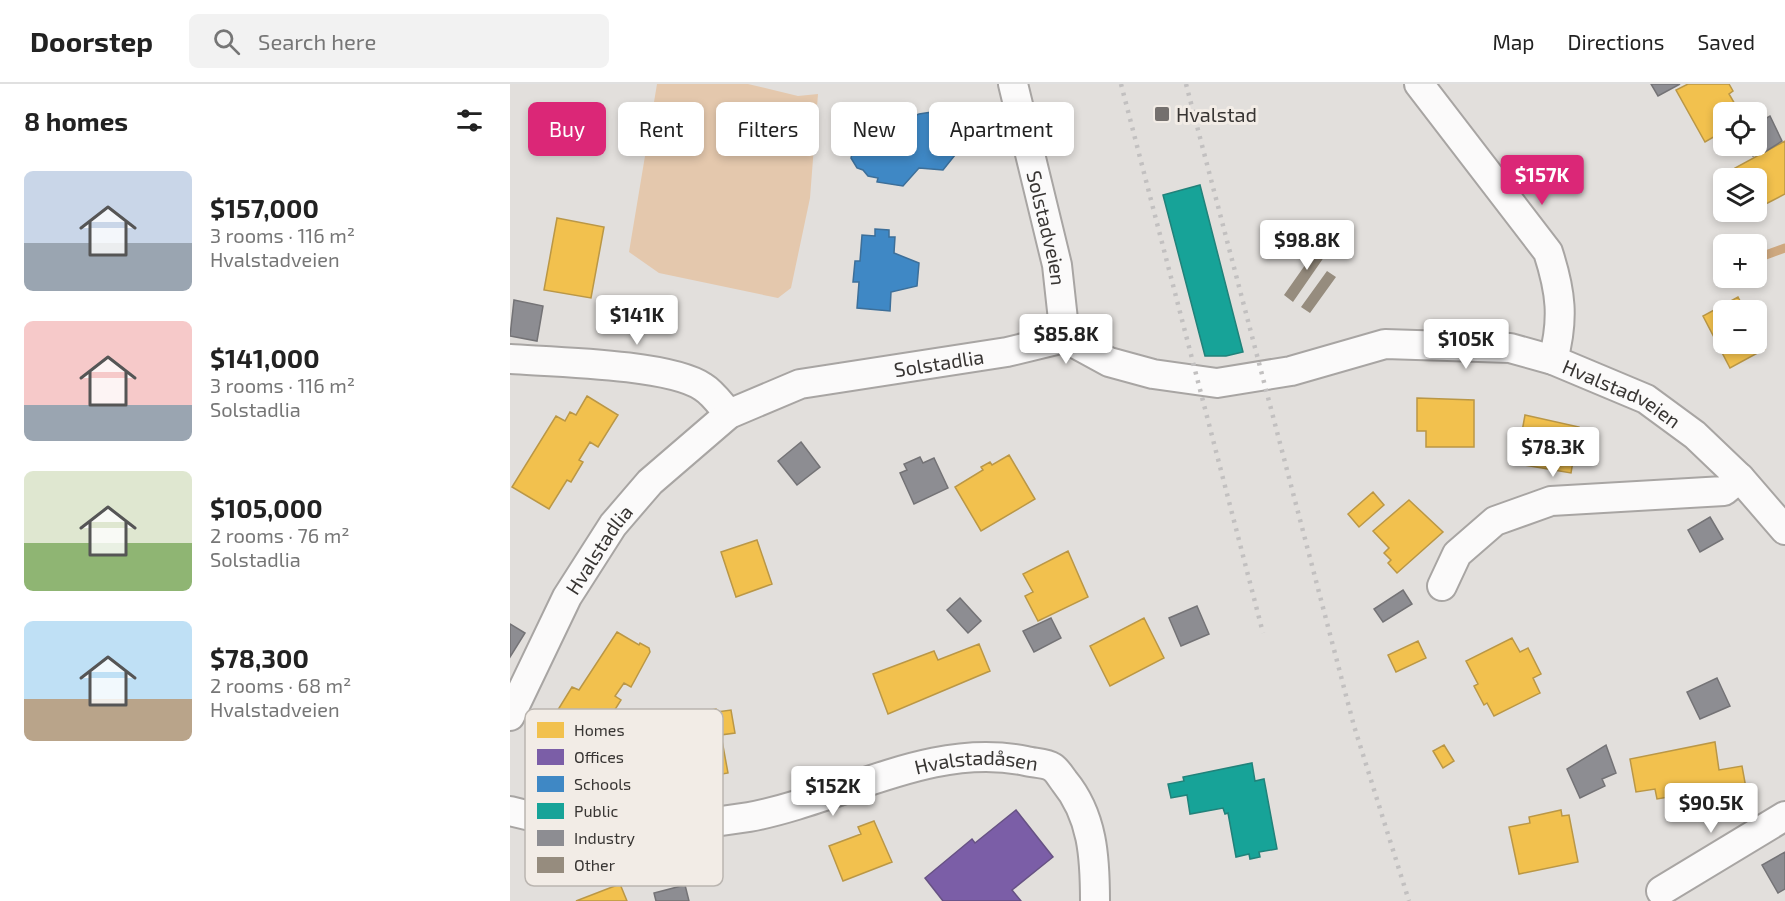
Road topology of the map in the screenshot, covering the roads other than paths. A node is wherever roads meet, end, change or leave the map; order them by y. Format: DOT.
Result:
graph roads {
  1 [pos="1013,84"];
  2 [pos="1419,84"];
  3 [pos="1065,338"];
  4 [pos="510,359"];
  5 [pos="1553,360"];
  6 [pos="729,414"];
  7 [pos="1740,478"];
  8 [pos="1785,530"];
  9 [pos="1442,586"];
  10 [pos="510,716"];
  11 [pos="510,811"];
  12 [pos="525,815"];
  13 [pos="1785,816"];
  14 [pos="723,819"];
  15 [pos="1661,891"];
  16 [pos="1095,901"];
  1 -- 3 [label="street, Solstadveien"];
  2 -- 5 [label="street, Hvalstadveien"];
  3 -- 5 [label="street"];
  3 -- 6 [label="street, Solstadlia"];
  4 -- 6 [label="street"];
  5 -- 7 [label="street, Hvalstadveien"];
  6 -- 10 [label="street, Hvalstadlia"];
  7 -- 8 [label="street, Hvalstadveien"];
  7 -- 9 [label="street"];
  11 -- 12 [label="street, Hvalstadåsen"];
  13 -- 15 [label="street"];
  14 -- 16 [label="street, Hvalstadåsen"];
}
